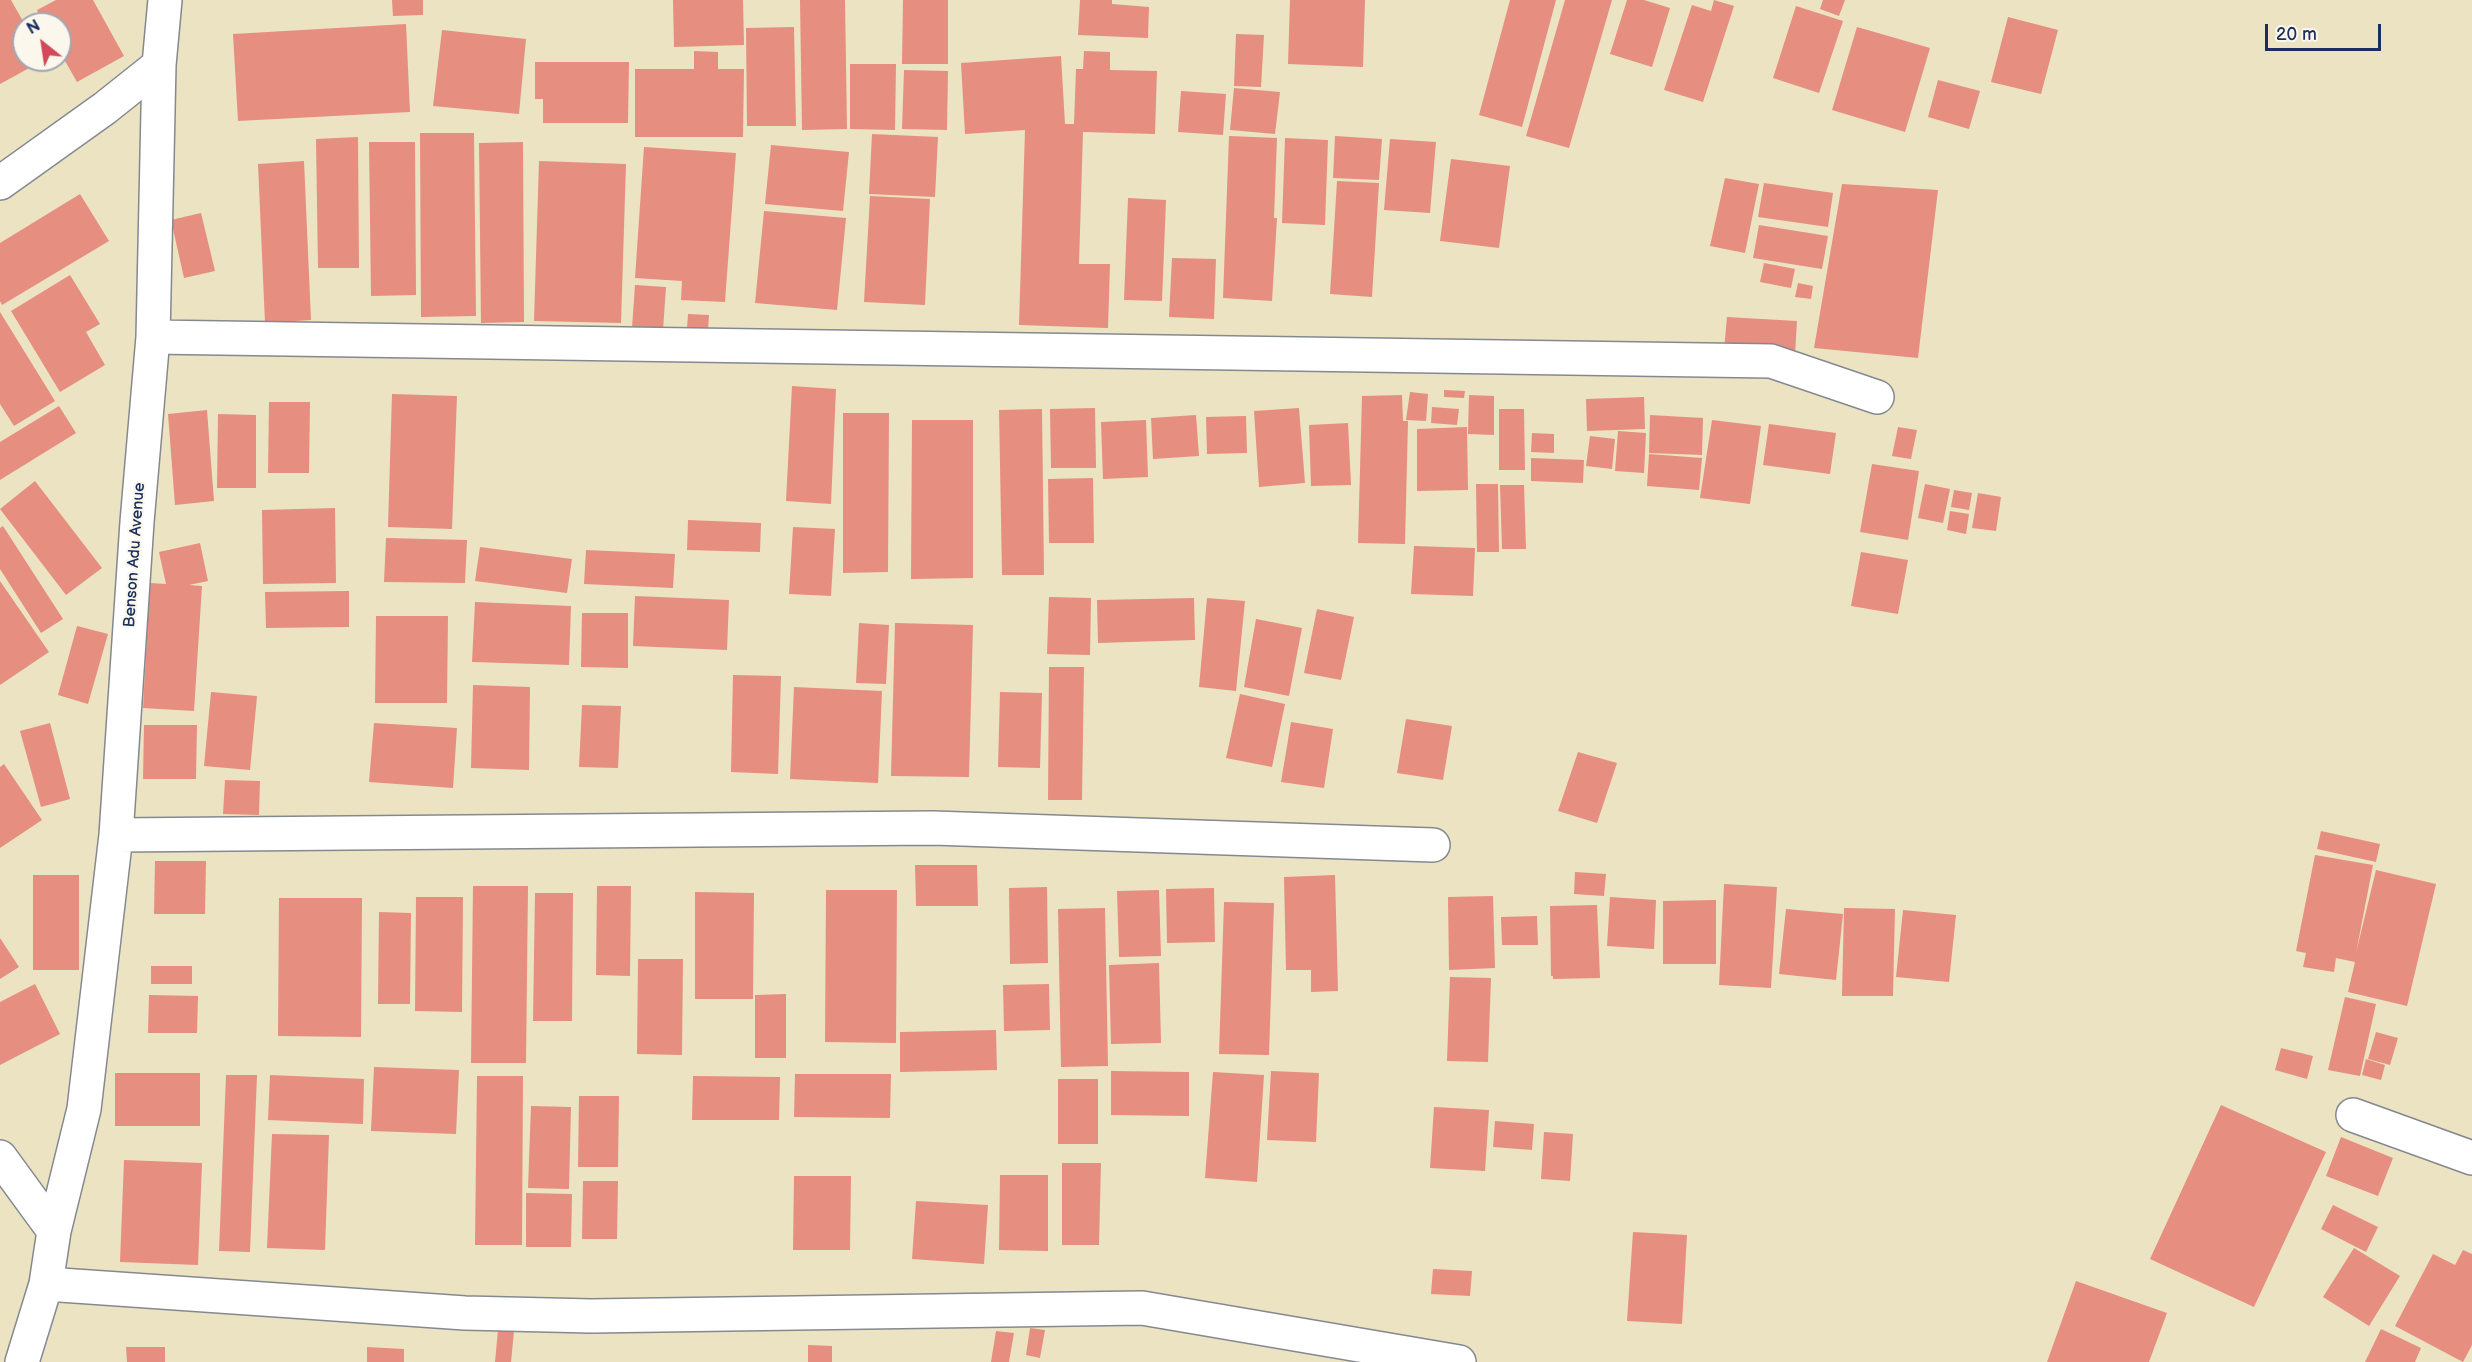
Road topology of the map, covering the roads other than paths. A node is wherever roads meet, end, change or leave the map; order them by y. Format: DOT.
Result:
graph roads {
  1 [pos="165,0"];
  2 [pos="159,65"];
  3 [pos="0,183"];
  4 [pos="153,337"];
  5 [pos="1877,397"];
  6 [pos="116,835"];
  7 [pos="1433,845"];
  8 [pos="2354,1115"];
  9 [pos="0,1157"];
  10 [pos="2472,1158"];
  11 [pos="54,1231"];
  12 [pos="46,1284"];
  13 [pos="22,1362"];
  14 [pos="1459,1362"];
  1 -- 2 [label="street, Benson Adu Avenue"];
  2 -- 3 [label="street"];
  2 -- 4 [label="street, Benson Adu Avenue"];
  4 -- 5 [label="street"];
  4 -- 6 [label="street, Benson Adu Avenue"];
  6 -- 7 [label="street"];
  6 -- 11 [label="street, Benson Adu Avenue"];
  8 -- 10 [label="street"];
  9 -- 11 [label="street"];
  11 -- 12 [label="street, Benson Adu Avenue"];
  12 -- 13 [label="street, Benson Adu Avenue"];
  12 -- 14 [label="street"];
}
